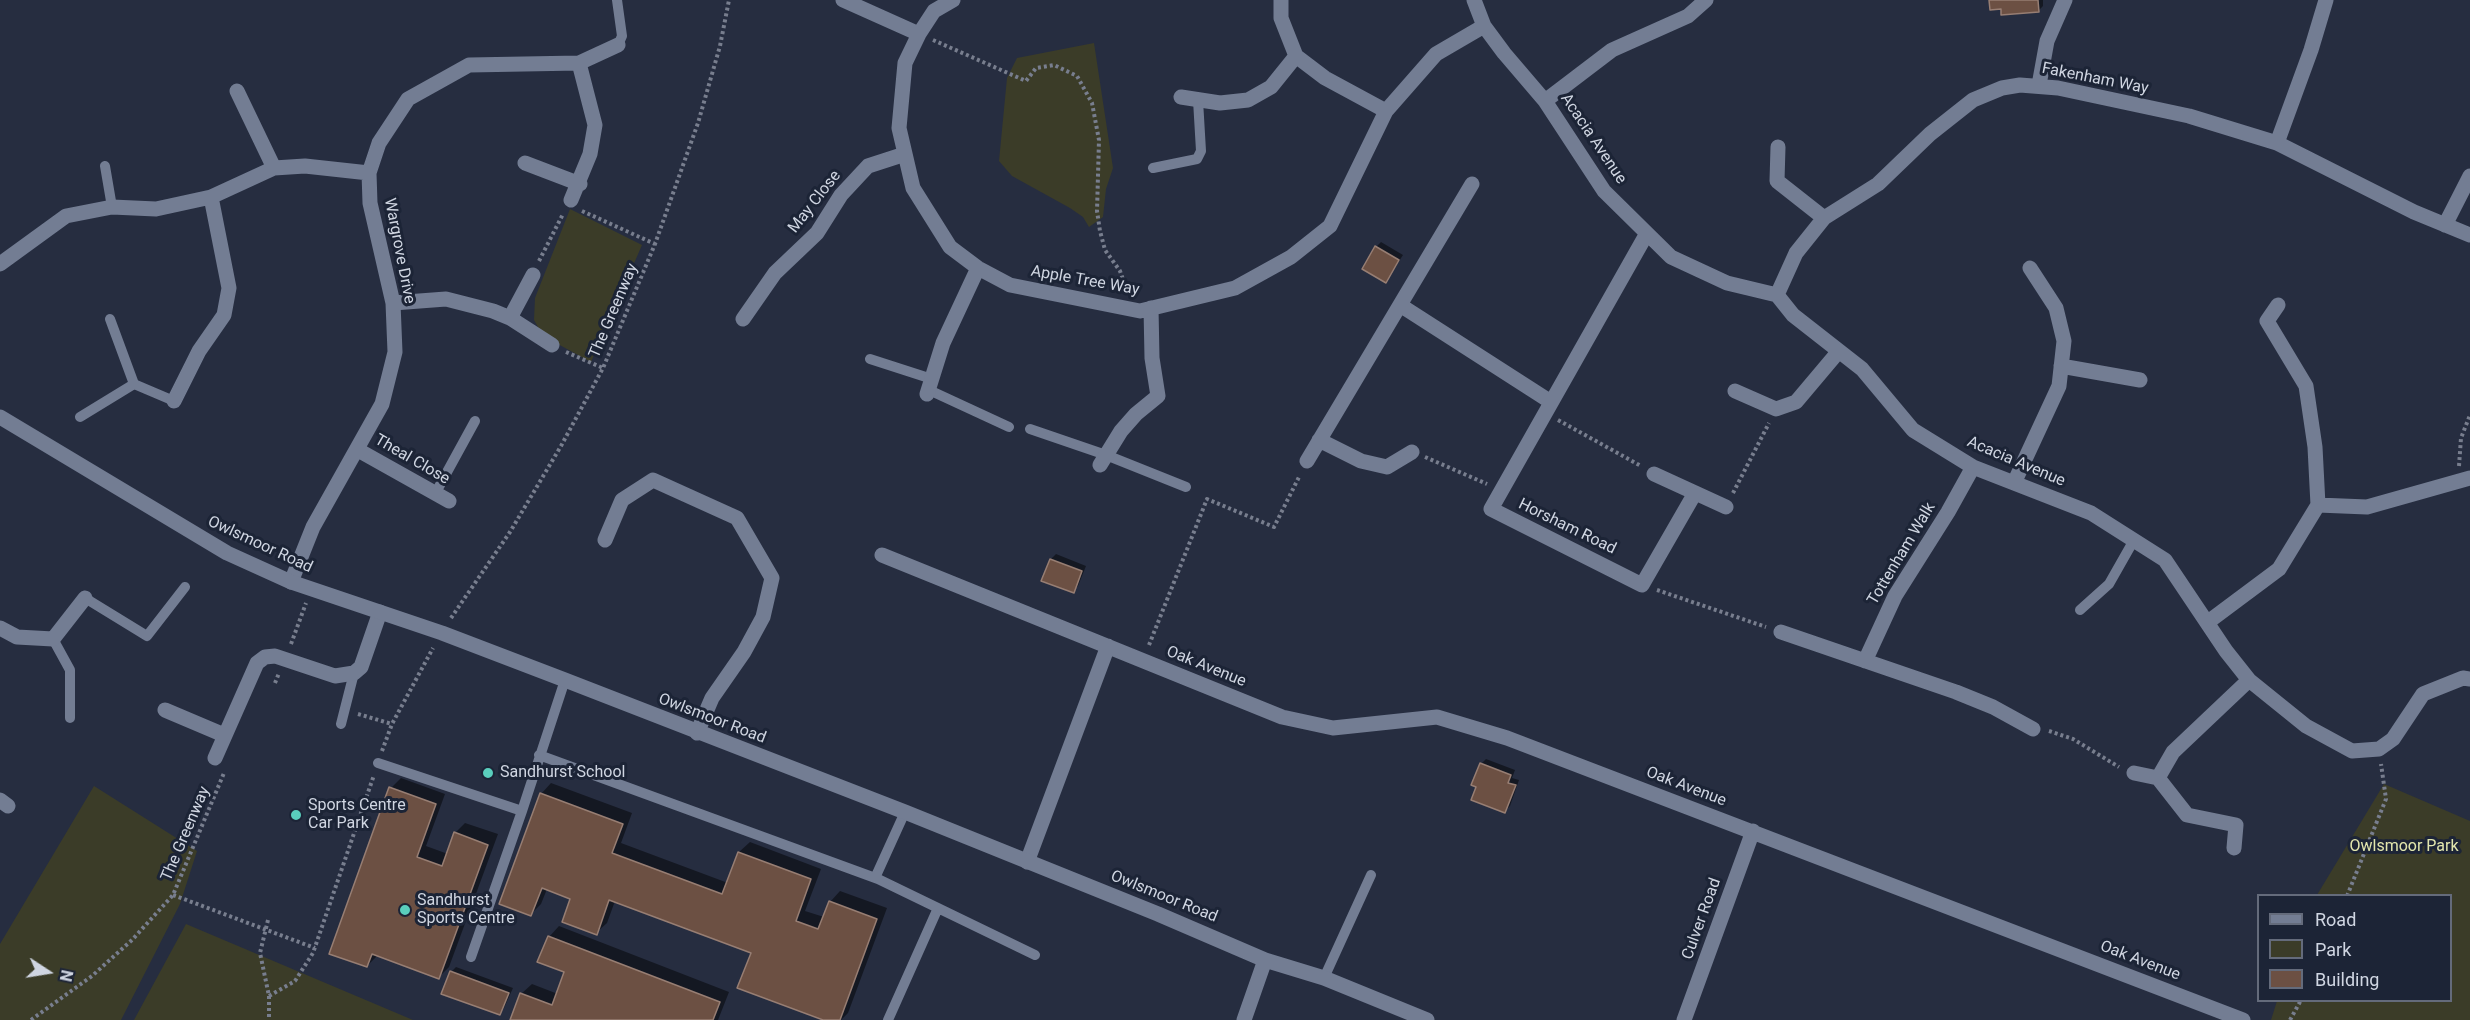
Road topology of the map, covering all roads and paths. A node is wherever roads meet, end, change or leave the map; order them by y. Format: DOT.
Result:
graph roads {
  1 [pos="617,0"];
  2 [pos="729,0"];
  3 [pos="843,0"];
  4 [pos="953,0"];
  5 [pos="1281,0"];
  6 [pos="1474,0"];
  7 [pos="1706,0"];
  8 [pos="2065,0"];
  9 [pos="2326,0"];
  10 [pos="1484,26"];
  11 [pos="918,34"];
  12 [pos="618,45"];
  13 [pos="1296,56"];
  14 [pos="579,63"];
  15 [pos="2039,85"];
  16 [pos="237,91"];
  17 [pos="1181,97"];
  18 [pos="1198,100"];
  19 [pos="1545,101"];
  20 [pos="1386,111"];
  21 [pos="2277,143"];
  22 [pos="1778,147"];
  23 [pos="905,154"];
  24 [pos="525,163"];
  25 [pos="105,166"];
  26 [pos="274,168"];
  27 [pos="1154,168"];
  28 [pos="369,173"];
  29 [pos="2470,176"];
  30 [pos="580,184"];
  31 [pos="1472,184"];
  32 [pos="211,197"];
  33 [pos="569,203"];
  34 [pos="112,207"];
  35 [pos="1824,218"];
  36 [pos="2445,225"];
  37 [pos="1646,235"];
  38 [pos="2470,235"];
  39 [pos="655,244"];
  40 [pos="0,264"];
  41 [pos="978,268"];
  42 [pos="2030,268"];
  43 [pos="532,274"];
  44 [pos="1777,295"];
  45 [pos="393,303"];
  46 [pos="1400,305"];
  47 [pos="2278,305"];
  48 [pos="1126,308"];
  49 [pos="1151,308"];
  50 [pos="510,318"];
  51 [pos="110,319"];
  52 [pos="743,319"];
  53 [pos="552,345"];
  54 [pos="1839,351"];
  55 [pos="870,359"];
  56 [pos="2061,366"];
  57 [pos="603,368"];
  58 [pos="2140,380"];
  59 [pos="134,384"];
  60 [pos="929,388"];
  61 [pos="1735,391"];
  62 [pos="174,401"];
  63 [pos="1548,408"];
  64 [pos="1776,409"];
  65 [pos="2470,415"];
  66 [pos="0,417"];
  67 [pos="80,417"];
  68 [pos="475,421"];
  69 [pos="1009,427"];
  70 [pos="1030,429"];
  71 [pos="1319,440"];
  72 [pos="358,450"];
  73 [pos="1412,452"];
  74 [pos="1103,460"];
  75 [pos="1307,461"];
  76 [pos="1973,467"];
  77 [pos="1654,474"];
  78 [pos="2464,478"];
  79 [pos="2014,483"];
  80 [pos="1186,487"];
  81 [pos="1501,491"];
  82 [pos="1695,493"];
  83 [pos="442,498"];
  84 [pos="2318,505"];
  85 [pos="1726,507"];
  86 [pos="605,540"];
  87 [pos="2134,540"];
  88 [pos="882,555"];
  89 [pos="291,582"];
  90 [pos="1642,585"];
  91 [pos="185,587"];
  92 [pos="311,589"];
  93 [pos="86,598"];
  94 [pos="2080,610"];
  95 [pos="380,612"];
  96 [pos="450,621"];
  97 [pos="2208,622"];
  98 [pos="0,628"];
  99 [pos="1781,632"];
  100 [pos="53,639"];
  101 [pos="1108,645"];
  102 [pos="290,648"];
  103 [pos="432,650"];
  104 [pos="1143,660"];
  105 [pos="1865,661"];
  106 [pos="354,673"];
  107 [pos="2470,679"];
  108 [pos="565,680"];
  109 [pos="2250,680"];
  110 [pos="165,710"];
  111 [pos="357,713"];
  112 [pos="70,718"];
  113 [pos="341,724"];
  114 [pos="392,724"];
  115 [pos="2033,729"];
  116 [pos="697,733"];
  117 [pos="224,735"];
  118 [pos="2379,749"];
  119 [pos="538,755"];
  120 [pos="215,758"];
  121 [pos="378,763"];
  122 [pos="224,773"];
  123 [pos="2134,773"];
  124 [pos="2158,778"];
  125 [pos="522,811"];
  126 [pos="905,812"];
  127 [pos="1753,831"];
  128 [pos="2234,848"];
  129 [pos="1027,862"];
  130 [pos="1371,875"];
  131 [pos="875,878"];
  132 [pos="2348,894"];
  133 [pos="173,895"];
  134 [pos="938,909"];
  135 [pos="268,920"];
  136 [pos="266,931"];
  137 [pos="315,948"];
  138 [pos="1035,955"];
  139 [pos="471,957"];
  140 [pos="1264,960"];
  141 [pos="1323,978"];
  142 [pos="269,996"];
  143 [pos="2300,1002"];
  144 [pos="1405,1016"];
  145 [pos="31,1020"];
  146 [pos="269,1020"];
  147 [pos="888,1020"];
  148 [pos="1244,1020"];
  149 [pos="1428,1020"];
  150 [pos="1684,1020"];
  151 [pos="2243,1020"];
  152 [pos="2290,1020"];
  1 -- 12 [label="lane"];
  2 -- 39 [label="path, The Greenway"];
  3 -- 11 [label="street"];
  4 -- 11 [label="street, Apple Tree Way"];
  5 -- 13 [label="street"];
  6 -- 10 [label="street, Acacia Avenue"];
  7 -- 19 [label="street"];
  8 -- 15 [label="street"];
  9 -- 21 [label="street"];
  10 -- 19 [label="street, Acacia Avenue"];
  10 -- 20 [label="street, Apple Tree Way"];
  11 -- 23 [label="street, Apple Tree Way"];
  11 -- 48 [label="path"];
  12 -- 14 [label="street, Wargrove Drive"];
  13 -- 18 [label="street"];
  13 -- 20 [label="street"];
  14 -- 28 [label="street, Wargrove Drive"];
  14 -- 30 [label="street"];
  15 -- 21 [label="street, Fakenham Way"];
  15 -- 35 [label="street, Fakenham Way"];
  16 -- 26 [label="street"];
  17 -- 18 [label="street"];
  18 -- 27 [label="lane"];
  19 -- 37 [label="street, Acacia Avenue"];
  20 -- 49 [label="street, Apple Tree Way"];
  21 -- 36 [label="street, Fakenham Way"];
  22 -- 35 [label="street"];
  23 -- 41 [label="street, Apple Tree Way"];
  23 -- 52 [label="street, May Close"];
  24 -- 30 [label="street"];
  25 -- 34 [label="lane"];
  26 -- 28 [label="street"];
  26 -- 32 [label="street"];
  28 -- 45 [label="street, Wargrove Drive"];
  29 -- 36 [label="street"];
  30 -- 33 [label="street"];
  31 -- 46 [label="street"];
  32 -- 34 [label="street"];
  32 -- 62 [label="street"];
  33 -- 39 [label="path"];
  33 -- 43 [label="path"];
  34 -- 40 [label="street"];
  35 -- 44 [label="street, Fakenham Way"];
  36 -- 38 [label="street, Fakenham Way"];
  37 -- 44 [label="street, Acacia Avenue"];
  37 -- 63 [label="street, Horsham Road"];
  39 -- 57 [label="path, The Greenway"];
  41 -- 48 [label="street, Apple Tree Way"];
  41 -- 60 [label="street"];
  42 -- 56 [label="street"];
  43 -- 50 [label="street"];
  44 -- 54 [label="street, Acacia Avenue"];
  45 -- 50 [label="street"];
  45 -- 72 [label="street, Wargrove Drive"];
  46 -- 63 [label="street"];
  46 -- 71 [label="street"];
  47 -- 84 [label="street"];
  48 -- 49 [label="street, Apple Tree Way"];
  49 -- 74 [label="street"];
  50 -- 53 [label="street"];
  51 -- 59 [label="lane"];
  53 -- 57 [label="path"];
  54 -- 64 [label="street"];
  54 -- 76 [label="street, Acacia Avenue"];
  55 -- 60 [label="lane"];
  56 -- 58 [label="street"];
  56 -- 79 [label="street"];
  57 -- 96 [label="path, The Greenway"];
  59 -- 62 [label="lane"];
  59 -- 67 [label="lane"];
  60 -- 69 [label="lane"];
  61 -- 64 [label="street"];
  63 -- 77 [label="path"];
  63 -- 81 [label="street, Horsham Road"];
  64 -- 85 [label="path"];
  65 -- 78 [label="path"];
  66 -- 89 [label="street, Owlsmoor Road"];
  68 -- 83 [label="lane"];
  70 -- 74 [label="lane"];
  71 -- 73 [label="street"];
  71 -- 75 [label="street"];
  72 -- 83 [label="street, Theal Close"];
  72 -- 89 [label="street, Wargrove Drive"];
  73 -- 81 [label="path"];
  74 -- 80 [label="lane"];
  75 -- 104 [label="path"];
  76 -- 79 [label="street, Acacia Avenue"];
  76 -- 105 [label="street, Tottenham Walk"];
  77 -- 82 [label="street"];
  78 -- 84 [label="street"];
  79 -- 87 [label="street, Acacia Avenue"];
  81 -- 90 [label="street, Horsham Road"];
  82 -- 85 [label="street"];
  82 -- 90 [label="street"];
  84 -- 97 [label="street"];
  86 -- 116 [label="street"];
  87 -- 94 [label="lane"];
  87 -- 97 [label="street, Acacia Avenue"];
  88 -- 101 [label="street, Oak Avenue"];
  89 -- 92 [label="street, Owlsmoor Road"];
  90 -- 99 [label="path"];
  91 -- 93 [label="lane"];
  92 -- 95 [label="street, Owlsmoor Road"];
  92 -- 102 [label="path"];
  93 -- 100 [label="street"];
  95 -- 106 [label="street"];
  95 -- 108 [label="street, Owlsmoor Road"];
  97 -- 109 [label="street, Acacia Avenue"];
  98 -- 100 [label="street"];
  99 -- 105 [label="street"];
  100 -- 112 [label="lane"];
  101 -- 104 [label="street, Oak Avenue"];
  101 -- 129 [label="street"];
  103 -- 114 [label="path"];
  104 -- 127 [label="street, Oak Avenue"];
  105 -- 115 [label="street"];
  106 -- 113 [label="lane"];
  106 -- 117 [label="street"];
  107 -- 118 [label="street"];
  108 -- 116 [label="street, Owlsmoor Road"];
  108 -- 119 [label="lane"];
  109 -- 118 [label="street, Acacia Avenue"];
  109 -- 124 [label="street"];
  110 -- 117 [label="street"];
  111 -- 114 [label="path"];
  114 -- 121 [label="path"];
  115 -- 123 [label="path"];
  116 -- 126 [label="street, Owlsmoor Road"];
  117 -- 120 [label="street"];
  118 -- 132 [label="path"];
  119 -- 125 [label="lane"];
  119 -- 131 [label="lane"];
  121 -- 125 [label="lane"];
  121 -- 137 [label="path"];
  122 -- 133 [label="path, The Greenway"];
  123 -- 124 [label="street"];
  124 -- 128 [label="street"];
  125 -- 139 [label="lane"];
  126 -- 129 [label="street, Owlsmoor Road"];
  126 -- 131 [label="lane"];
  127 -- 150 [label="street, Culver Road"];
  127 -- 151 [label="street, Oak Avenue"];
  129 -- 140 [label="street, Owlsmoor Road"];
  130 -- 141 [label="lane"];
  131 -- 134 [label="lane"];
  133 -- 136 [label="path"];
  133 -- 145 [label="path, The Greenway"];
  134 -- 138 [label="lane"];
  134 -- 147 [label="lane"];
  135 -- 136 [label="path"];
  136 -- 137 [label="path"];
  136 -- 142 [label="path"];
  137 -- 142 [label="path"];
  140 -- 141 [label="street, Owlsmoor Road"];
  140 -- 148 [label="street"];
  141 -- 144 [label="street, Owlsmoor Road"];
  142 -- 146 [label="path"];
  143 -- 152 [label="path"];
  144 -- 149 [label="street, Owlsmoor Road"];
}
